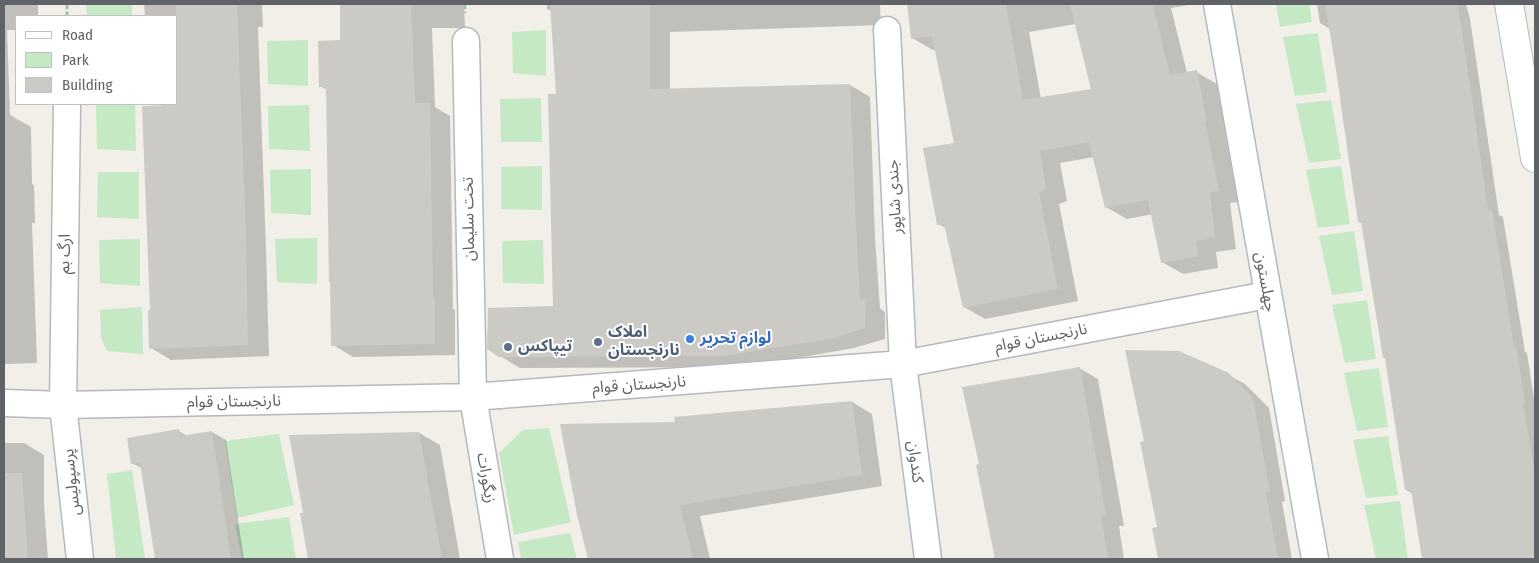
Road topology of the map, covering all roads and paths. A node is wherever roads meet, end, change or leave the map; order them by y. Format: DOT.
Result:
graph roads {
  1 [pos="1217,4"];
  2 [pos="1509,4"];
  3 [pos="887,30"];
  4 [pos="466,42"];
  5 [pos="67,105"];
  6 [pos="1535,158"];
  7 [pos="1267,295"];
  8 [pos="902,364"];
  9 [pos="473,397"];
  10 [pos="4,403"];
  11 [pos="64,405"];
  12 [pos="80,559"];
  13 [pos="500,559"];
  14 [pos="928,559"];
  15 [pos="1315,559"];
  1 -- 7 [label="street, چهلستون"];
  2 -- 6 [label="main road"];
  3 -- 8 [label="street, جندی شاپور"];
  4 -- 9 [label="street, تخت سلیمان"];
  5 -- 11 [label="street, ارگ بم"];
  7 -- 8 [label="street, نارنجستان قوام"];
  7 -- 15 [label="street, چهلستون"];
  8 -- 9 [label="street, نارنجستان قوام"];
  8 -- 14 [label="street, کندوان"];
  9 -- 11 [label="street, نارنجستان قوام"];
  9 -- 13 [label="street, زیگورات"];
  10 -- 11 [label="street, نارنجستان قوام"];
  11 -- 12 [label="street, پرسپولیس"];
}
